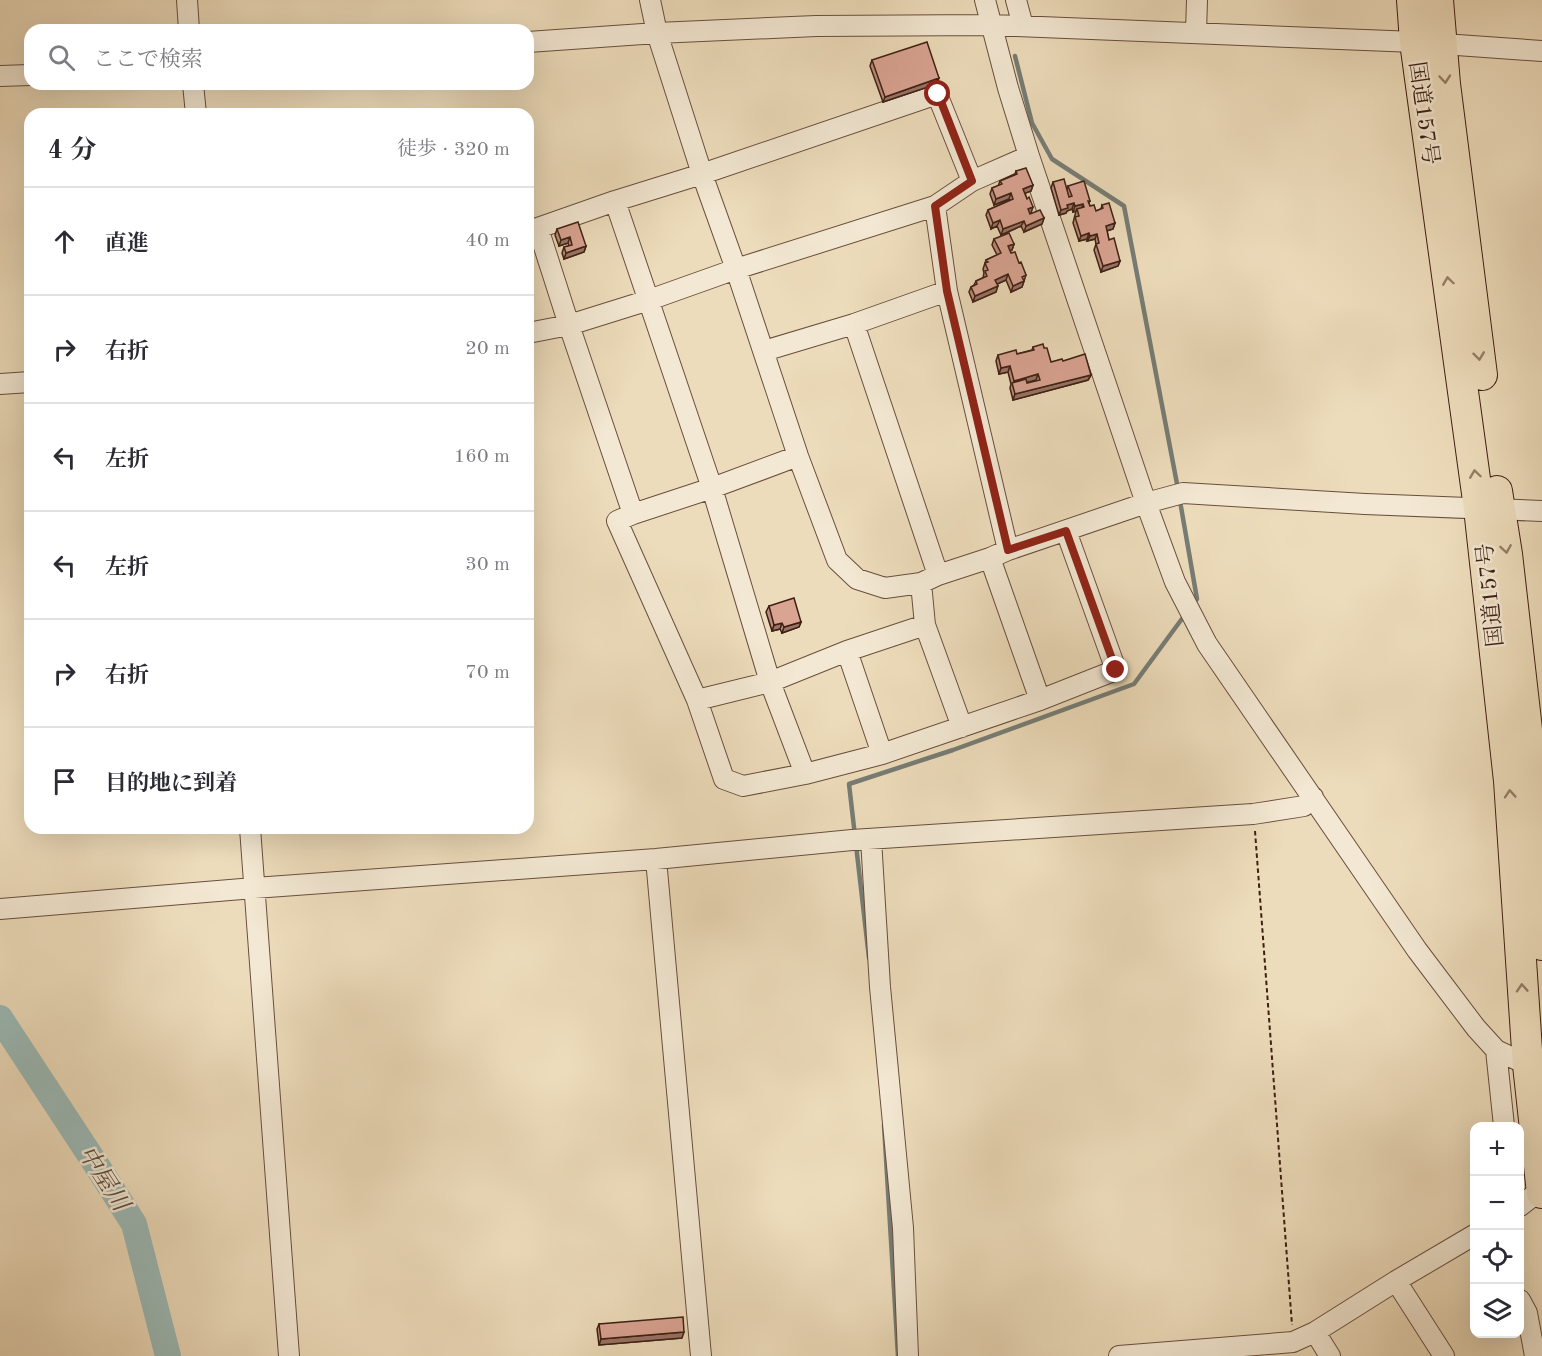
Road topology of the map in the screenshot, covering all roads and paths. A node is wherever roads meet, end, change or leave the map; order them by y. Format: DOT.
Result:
graph roads {
  1 [pos="187,0"];
  2 [pos="650,0"];
  3 [pos="985,0"];
  4 [pos="1016,0"];
  5 [pos="1197,0"];
  6 [pos="1412,0"];
  7 [pos="1438,0"];
  8 [pos="189,24"];
  9 [pos="991,25"];
  10 [pos="1023,26"];
  11 [pos="657,33"];
  12 [pos="1196,33"];
  13 [pos="534,42"];
  14 [pos="1429,43"];
  15 [pos="1542,51"];
  16 [pos="24,75"];
  17 [pos="0,76"];
  18 [pos="194,90"];
  19 [pos="195,108"];
  20 [pos="1029,156"];
  21 [pos="702,174"];
  22 [pos="972,181"];
  23 [pos="615,201"];
  24 [pos="935,206"];
  25 [pos="736,270"];
  26 [pos="947,291"];
  27 [pos="649,300"];
  28 [pos="854,324"];
  29 [pos="569,325"];
  30 [pos="534,332"];
  31 [pos="764,351"];
  32 [pos="24,382"];
  33 [pos="0,384"];
  34 [pos="798,456"];
  35 [pos="712,488"];
  36 [pos="1146,503"];
  37 [pos="1489,508"];
  38 [pos="1542,511"];
  39 [pos="633,514"];
  40 [pos="1066,531"];
  41 [pos="999,554"];
  42 [pos="930,579"];
  43 [pos="925,625"];
  44 [pos="847,651"];
  45 [pos="770,682"];
  46 [pos="697,700"];
  47 [pos="1040,700"];
  48 [pos="962,727"];
  49 [pos="882,754"];
  50 [pos="805,774"];
  51 [pos="1313,797"];
  52 [pos="1253,814"];
  53 [pos="250,834"];
  54 [pos="861,839"];
  55 [pos="656,859"];
  56 [pos="254,888"];
  57 [pos="0,909"];
  58 [pos="1542,945"];
  59 [pos="1496,1050"];
  60 [pos="1528,1065"];
  61 [pos="1504,1122"];
  62 [pos="1542,1191"];
  63 [pos="1524,1203"];
  64 [pos="1470,1237"];
  65 [pos="1396,1281"];
  66 [pos="1524,1308"];
  67 [pos="1315,1332"];
  68 [pos="1293,1342"];
  69 [pos="289,1356"];
  70 [pos="701,1356"];
  71 [pos="908,1356"];
  72 [pos="1119,1356"];
  73 [pos="1274,1356"];
  74 [pos="1330,1356"];
  75 [pos="1444,1356"];
  76 [pos="1535,1356"];
  1 -- 8 [label="street"];
  2 -- 11 [label="street"];
  3 -- 9 [label="street"];
  4 -- 10 [label="street"];
  5 -- 12 [label="street"];
  6 -- 14 [label="highway, 国道157号"];
  7 -- 14 [label="highway, 国道157号"];
  9 -- 10 [label="street"];
  9 -- 11 [label="street"];
  9 -- 20 [label="street"];
  10 -- 12 [label="street"];
  11 -- 13 [label="street"];
  11 -- 21 [label="street"];
  12 -- 14 [label="street"];
  14 -- 15 [label="street"];
  14 -- 37 [label="highway, 国道157号"];
  16 -- 17 [label="street"];
  18 -- 19 [label="street"];
  20 -- 22 [label="street"];
  20 -- 36 [label="street"];
  21 -- 22 [label="street"];
  21 -- 23 [label="street"];
  21 -- 25 [label="street"];
  22 -- 24 [label="street"];
  23 -- 27 [label="street"];
  23 -- 29 [label="street"];
  24 -- 25 [label="street"];
  24 -- 26 [label="street"];
  25 -- 27 [label="street"];
  25 -- 31 [label="street"];
  26 -- 28 [label="street"];
  26 -- 41 [label="street"];
  27 -- 29 [label="street"];
  27 -- 35 [label="street"];
  28 -- 31 [label="street"];
  28 -- 42 [label="street"];
  29 -- 30 [label="street"];
  29 -- 39 [label="street"];
  31 -- 34 [label="street"];
  32 -- 33 [label="street"];
  34 -- 35 [label="street"];
  34 -- 42 [label="street"];
  35 -- 39 [label="street"];
  35 -- 45 [label="street"];
  36 -- 37 [label="street"];
  36 -- 40 [label="street"];
  36 -- 51 [label="street"];
  37 -- 38 [label="street"];
  37 -- 58 [label="highway, 国道157号, one-way"];
  60 -- 37 [label="highway, 国道157号, one-way"];
  39 -- 46 [label="street"];
  40 -- 41 [label="street"];
  40 -- 47 [label="street"];
  41 -- 42 [label="street"];
  41 -- 47 [label="street"];
  42 -- 43 [label="street"];
  43 -- 44 [label="street"];
  43 -- 48 [label="street"];
  44 -- 45 [label="street"];
  44 -- 49 [label="street"];
  45 -- 46 [label="street"];
  45 -- 50 [label="street"];
  46 -- 50 [label="street"];
  47 -- 48 [label="street"];
  48 -- 49 [label="street"];
  49 -- 50 [label="street"];
  51 -- 52 [label="street"];
  51 -- 59 [label="street"];
  52 -- 54 [label="street"];
  52 -- 68 [label="path"];
  53 -- 56 [label="street"];
  54 -- 55 [label="street"];
  54 -- 71 [label="street"];
  55 -- 56 [label="street"];
  55 -- 70 [label="street"];
  56 -- 57 [label="street"];
  56 -- 69 [label="street"];
  59 -- 60 [label="street"];
  59 -- 61 [label="street"];
  60 -- 62 [label="highway, 国道157号"];
  62 -- 63 [label="street"];
  64 -- 65 [label="street"];
  65 -- 67 [label="street"];
  65 -- 75 [label="street"];
  66 -- 76 [label="street"];
  67 -- 68 [label="street"];
  67 -- 74 [label="street"];
  68 -- 72 [label="street"];
  68 -- 73 [label="street"];
}
